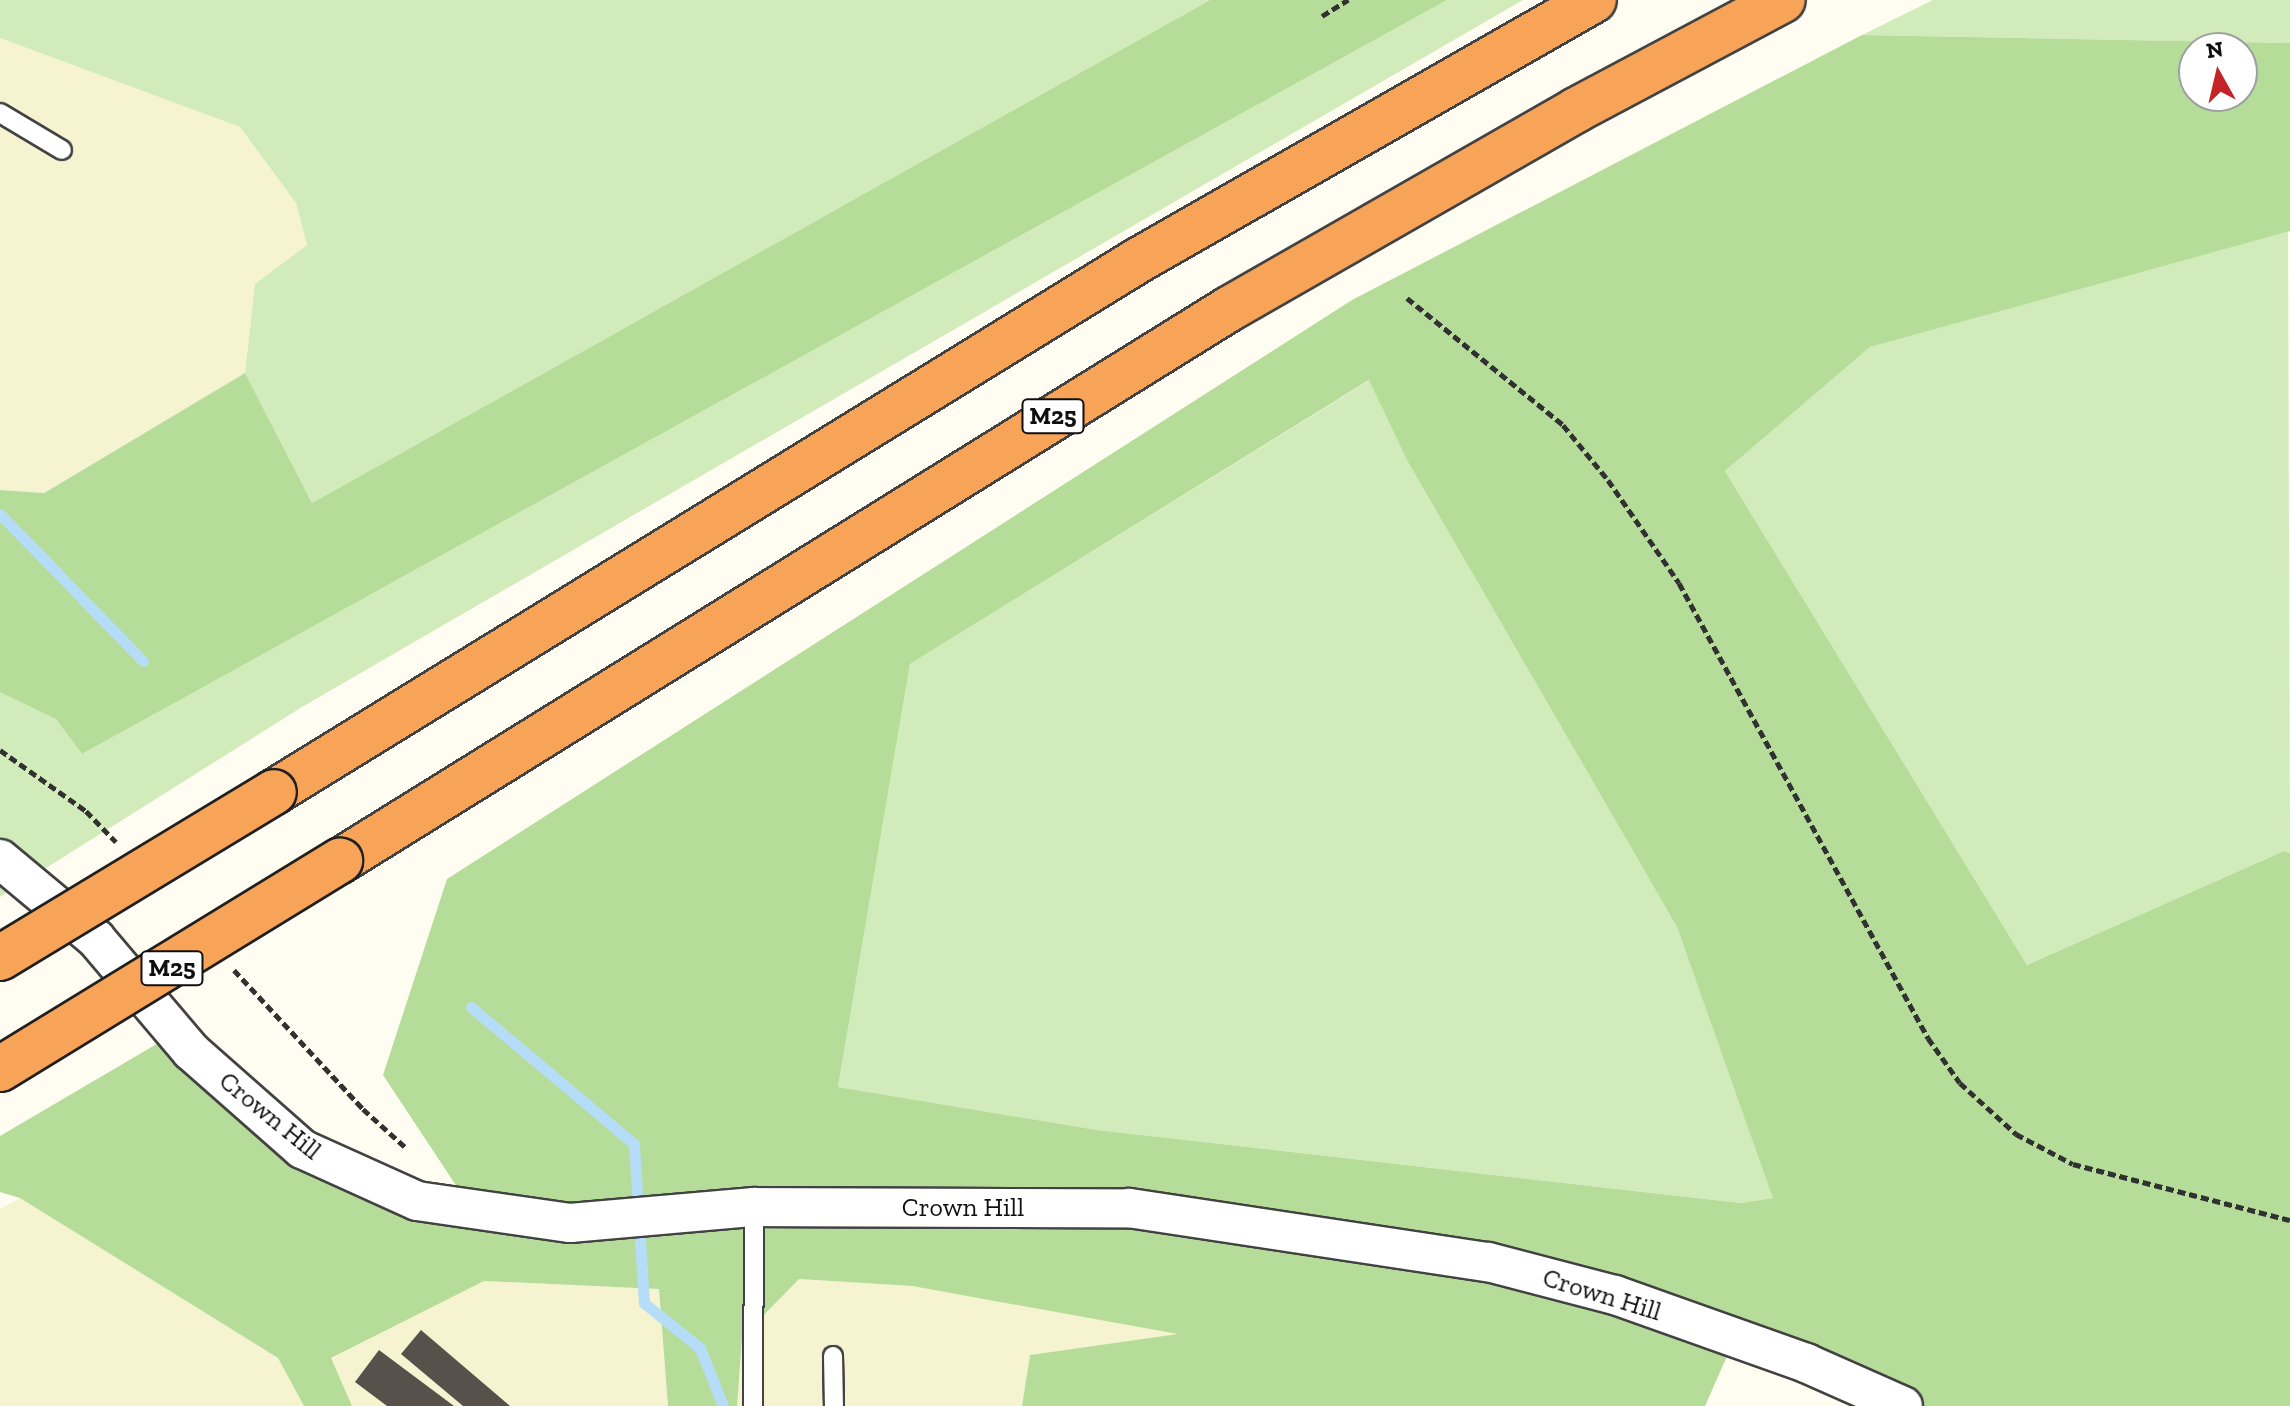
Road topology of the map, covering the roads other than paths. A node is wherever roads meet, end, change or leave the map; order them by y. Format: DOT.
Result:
graph roads {
  1 [pos="1594,0"];
  2 [pos="1783,0"];
  3 [pos="0,113"];
  4 [pos="62,150"];
  5 [pos="0,859"];
  6 [pos="0,958"];
  7 [pos="0,1069"];
  8 [pos="754,1207"];
  9 [pos="833,1356"];
  10 [pos="753,1406"];
  11 [pos="834,1406"];
  12 [pos="1903,1406"];
  1 -- 6 [label="highway, bridge"];
  2 -- 7 [label="highway, M25, bridge"];
  3 -- 4 [label="lane"];
  5 -- 8 [label="street, Crown Hill"];
  8 -- 10 [label="lane"];
  8 -- 12 [label="street, Crown Hill"];
  9 -- 11 [label="lane"];
}
